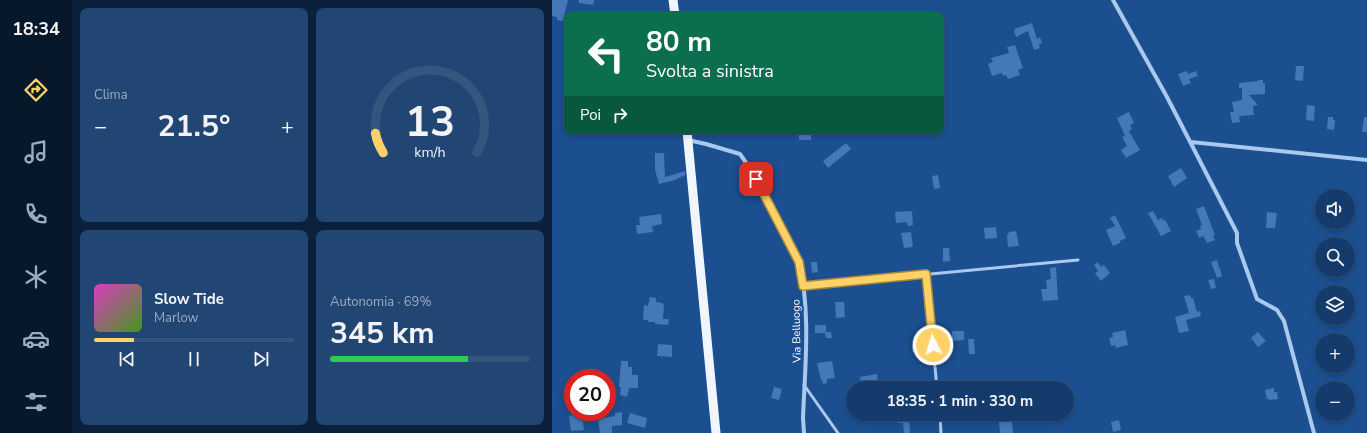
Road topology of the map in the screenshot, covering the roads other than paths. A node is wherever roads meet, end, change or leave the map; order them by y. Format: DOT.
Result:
graph roads {
  1 [pos="673,0"];
  2 [pos="1113,0"];
  3 [pos="675,12"];
  4 [pos="687,136"];
  5 [pos="1191,142"];
  6 [pos="1367,160"];
  7 [pos="1078,260"];
  8 [pos="926,274"];
  9 [pos="803,286"];
  10 [pos="936,381"];
  11 [pos="804,384"];
  12 [pos="941,421"];
  13 [pos="716,433"];
  14 [pos="804,433"];
  15 [pos="838,433"];
  16 [pos="942,433"];
  17 [pos="1314,433"];
  1 -- 3 [label="main road"];
  2 -- 5 [label="street"];
  4 -- 9 [label="street, Via Belluogo"];
  4 -- 13 [label="main road"];
  5 -- 6 [label="street"];
  5 -- 17 [label="street"];
  7 -- 8 [label="lane"];
  8 -- 9 [label="lane"];
  8 -- 10 [label="lane"];
  9 -- 11 [label="street, Via Belluogo"];
  11 -- 14 [label="street, Via Belluogo"];
  11 -- 15 [label="lane"];
  12 -- 16 [label="lane"];
}
